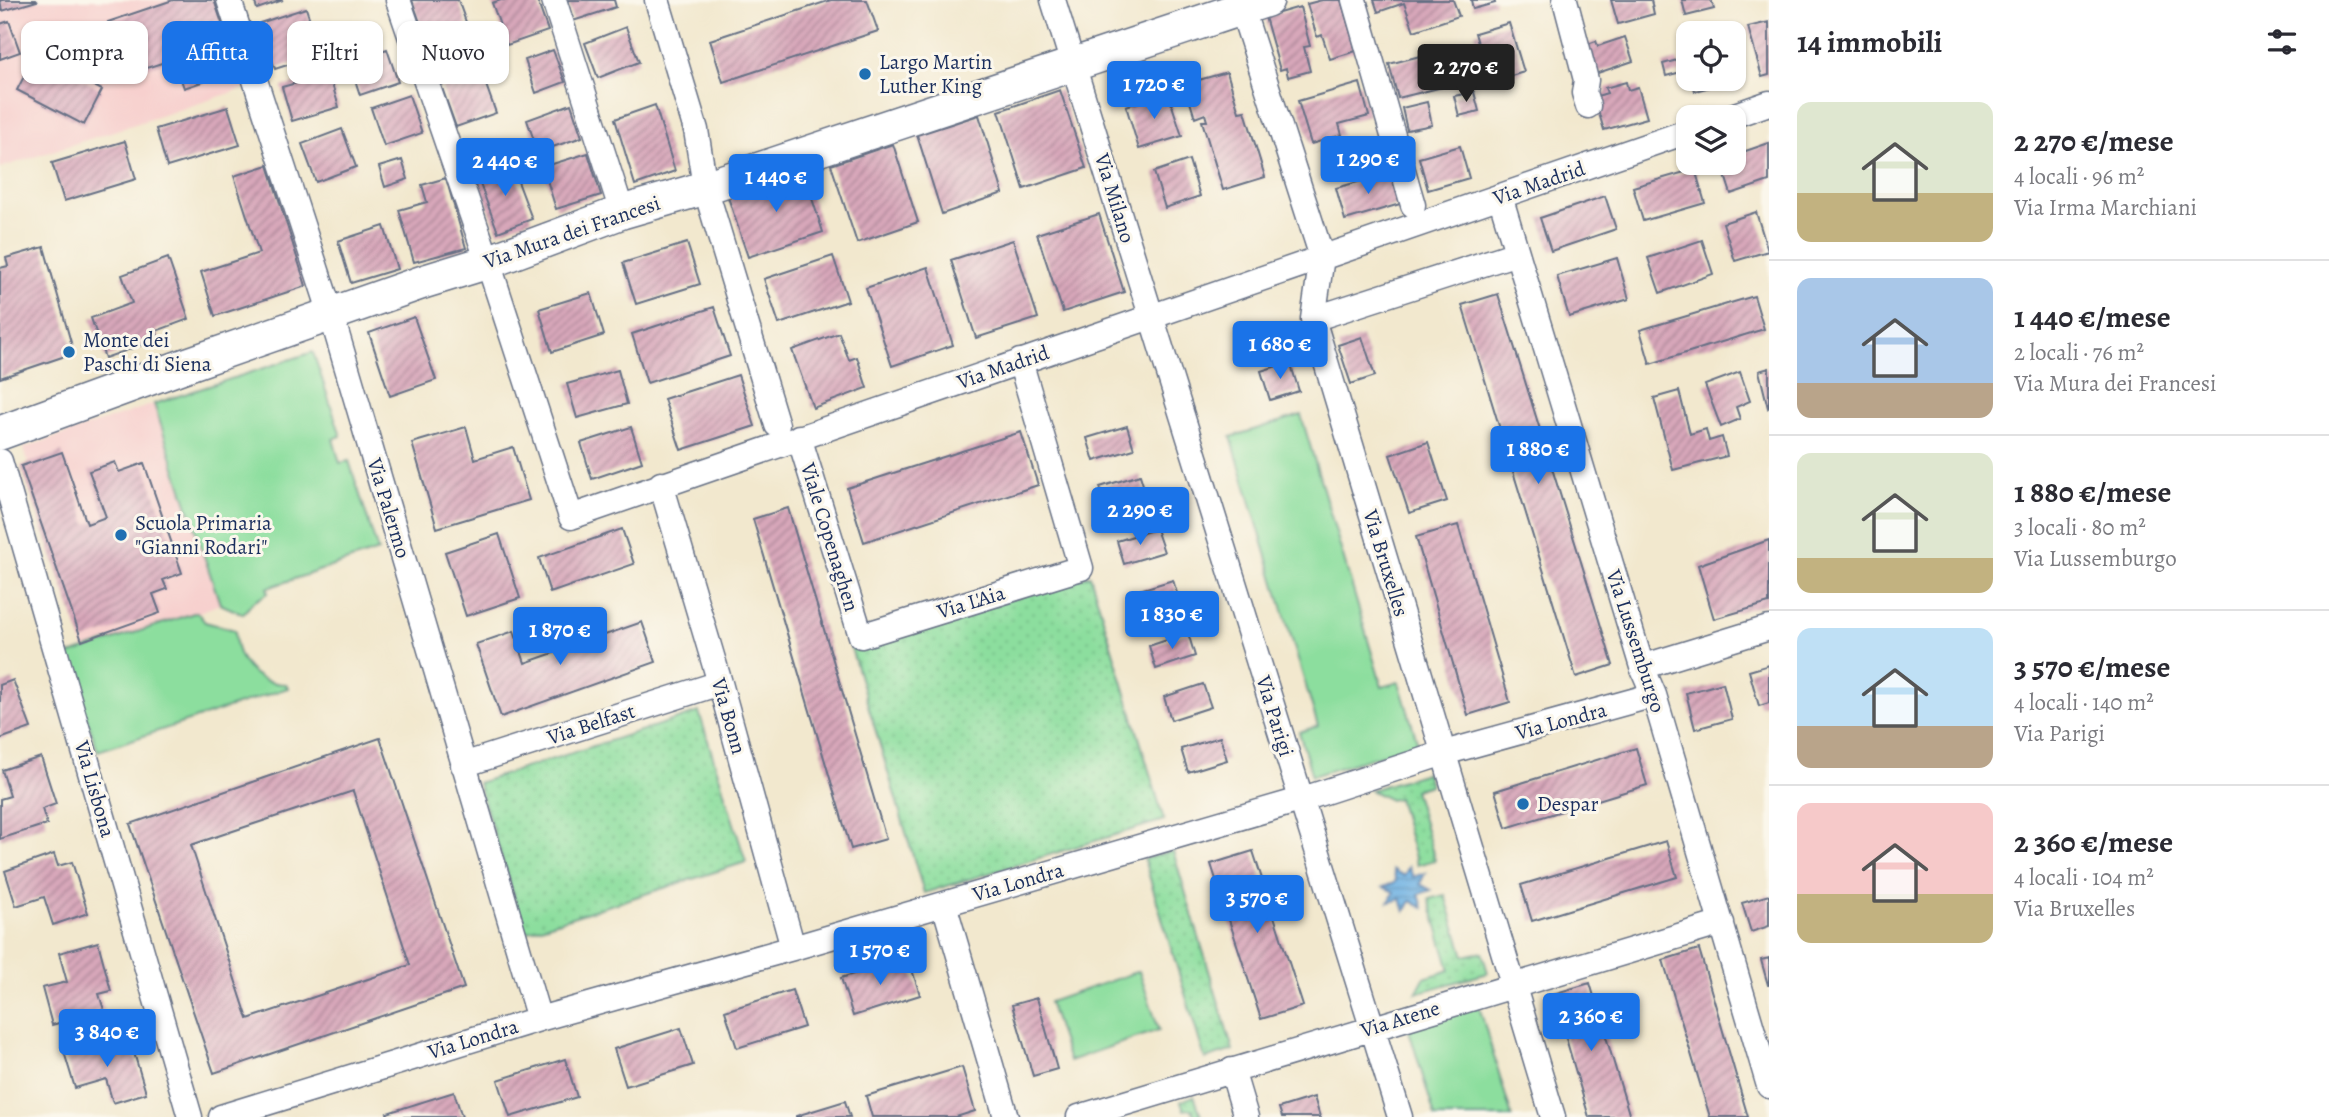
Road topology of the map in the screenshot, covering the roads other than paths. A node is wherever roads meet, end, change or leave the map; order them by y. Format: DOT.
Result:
graph roads {
  1 [pos="229,0"];
  2 [pos="398,0"];
  3 [pos="554,0"];
  4 [pos="657,0"];
  5 [pos="1053,0"];
  6 [pos="1354,0"];
  7 [pos="1565,0"];
  8 [pos="1254,5"];
  9 [pos="1074,65"];
  10 [pos="1769,103"];
  11 [pos="1588,106"];
  12 [pos="1746,111"];
  13 [pos="1676,135"];
  14 [pos="705,187"];
  15 [pos="1500,196"];
  16 [pos="1413,205"];
  17 [pos="622,212"];
  18 [pos="1517,253"];
  19 [pos="1322,257"];
  20 [pos="488,262"];
  21 [pos="331,314"];
  22 [pos="1152,315"];
  23 [pos="1313,319"];
  24 [pos="1020,361"];
  25 [pos="777,425"];
  26 [pos="0,433"];
  27 [pos="799,437"];
  28 [pos="0,461"];
  29 [pos="661,484"];
  30 [pos="1769,628"];
  31 [pos="861,636"];
  32 [pos="1642,667"];
  33 [pos="720,683"];
  34 [pos="1654,695"];
  35 [pos="1444,752"];
  36 [pos="463,765"];
  37 [pos="1300,800"];
  38 [pos="944,904"];
  39 [pos="1722,923"];
  40 [pos="793,948"];
  41 [pos="1513,985"];
  42 [pos="539,1019"];
  43 [pos="1374,1027"];
  44 [pos="1232,1070"];
  45 [pos="1769,1086"];
  46 [pos="190,1117"];
  47 [pos="221,1117"];
  48 [pos="1006,1117"];
  49 [pos="1079,1117"];
  50 [pos="1246,1117"];
  51 [pos="1400,1117"];
  52 [pos="1553,1117"];
  1 -- 21 [label="street, Via Palermo"];
  2 -- 20 [label="street"];
  3 -- 17 [label="street"];
  4 -- 14 [label="street"];
  5 -- 9 [label="street, Via Milano"];
  6 -- 16 [label="street"];
  7 -- 11 [label="street"];
  8 -- 9 [label="street, Via Mura dei Francesi"];
  8 -- 19 [label="street, Via Bruxelles"];
  9 -- 14 [label="street, Via Mura dei Francesi"];
  9 -- 22 [label="street, Via Milano"];
  10 -- 12 [label="street"];
  13 -- 15 [label="street, Via Madrid"];
  14 -- 17 [label="street, Via Mura dei Francesi"];
  14 -- 25 [label="street"];
  15 -- 18 [label="street, Via Lussemburgo"];
  15 -- 19 [label="street, Via Madrid"];
  17 -- 20 [label="street, Via Mura dei Francesi"];
  18 -- 23 [label="street"];
  18 -- 32 [label="street, Via Lussemburgo"];
  19 -- 22 [label="street, Via Madrid"];
  19 -- 23 [label="street, Via Bruxelles"];
  20 -- 21 [label="street, Via Mura dei Francesi"];
  20 -- 29 [label="street, Via Madrid"];
  21 -- 26 [label="street, Via Mura dei Francesi"];
  21 -- 36 [label="street, Via Palermo"];
  22 -- 24 [label="street, Via Madrid"];
  22 -- 37 [label="street, Via Parigi"];
  23 -- 35 [label="street, Via Bruxelles"];
  24 -- 27 [label="street, Via Madrid"];
  24 -- 31 [label="street, Via L'Aia"];
  27 -- 29 [label="street, Via Madrid"];
  27 -- 31 [label="street, Viale Copenaghen"];
  28 -- 46 [label="street, Via Lisbona"];
  29 -- 33 [label="street, Via Bonn"];
  30 -- 32 [label="street"];
  32 -- 34 [label="street, Via Lussemburgo"];
  33 -- 36 [label="street, Via Belfast"];
  33 -- 40 [label="street, Via Bonn"];
  34 -- 35 [label="street, Via Londra"];
  34 -- 39 [label="street, Via Lussemburgo"];
  35 -- 37 [label="street, Via Londra"];
  35 -- 41 [label="street, Via Bruxelles"];
  36 -- 42 [label="street, Via Palermo"];
  37 -- 38 [label="street, Via Londra"];
  37 -- 43 [label="street, Via Parigi"];
  38 -- 40 [label="street, Via Londra"];
  38 -- 48 [label="street"];
  39 -- 41 [label="street, Via Atene"];
  39 -- 45 [label="street, Via Lussemburgo"];
  40 -- 42 [label="street, Via Londra"];
  41 -- 43 [label="street, Via Atene"];
  41 -- 52 [label="street, Via Bruxelles"];
  42 -- 47 [label="street, Via Londra"];
  43 -- 44 [label="street, Via Atene"];
  43 -- 51 [label="street, Via Parigi"];
  44 -- 49 [label="street, Via Atene"];
  44 -- 50 [label="street"];
}
